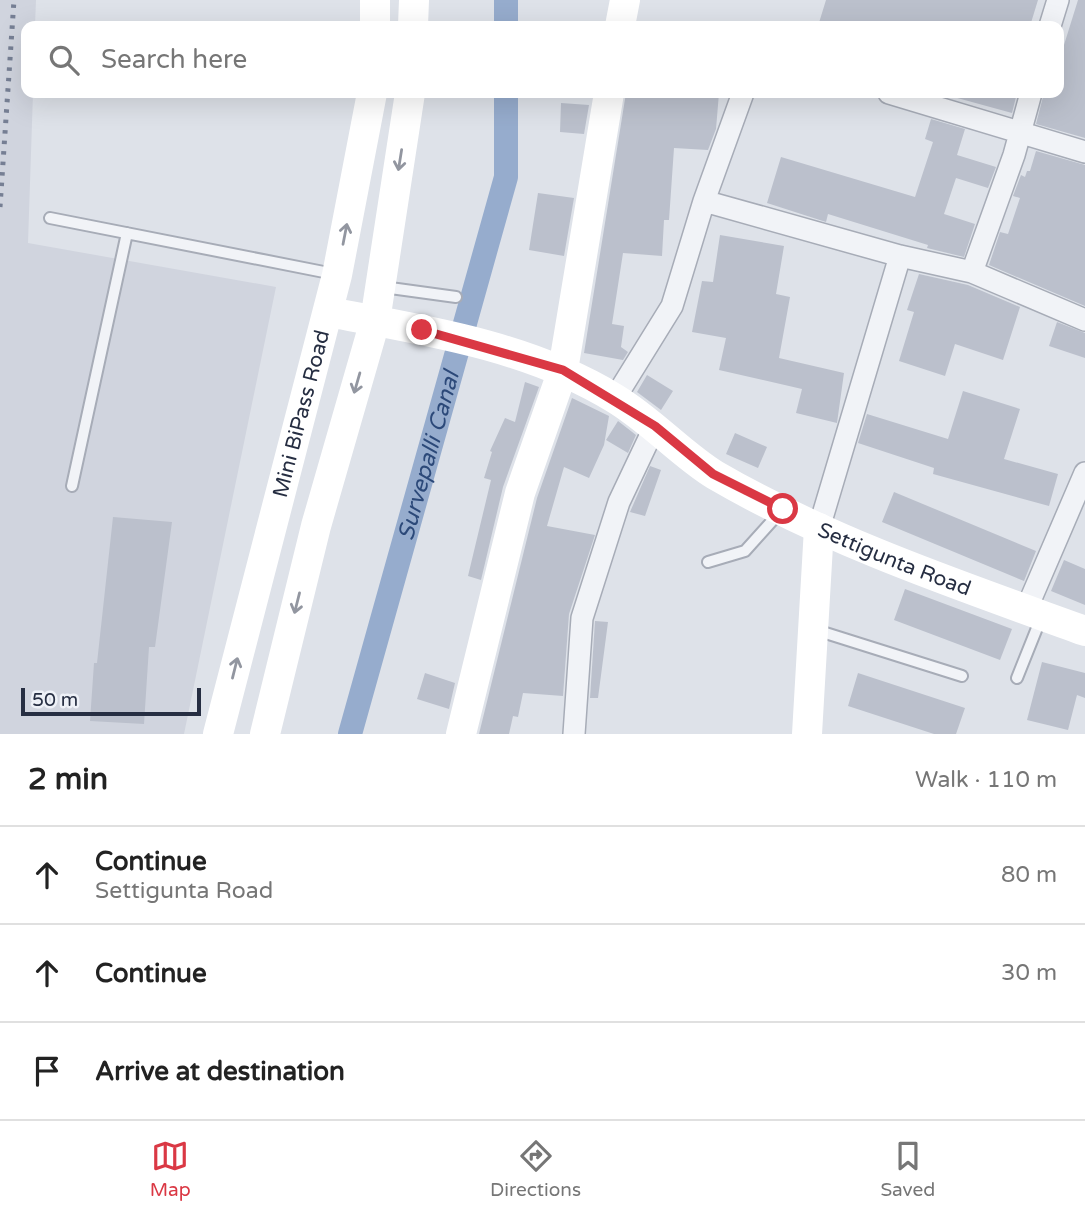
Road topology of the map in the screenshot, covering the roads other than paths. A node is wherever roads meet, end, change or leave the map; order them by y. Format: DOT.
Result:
graph roads {
  1 [pos="375,0"];
  2 [pos="414,0"];
  3 [pos="625,0"];
  4 [pos="1058,0"];
  5 [pos="374,21"];
  6 [pos="414,21"];
  7 [pos="621,21"];
  8 [pos="1052,21"];
  9 [pos="371,98"];
  10 [pos="409,98"];
  11 [pos="607,98"];
  12 [pos="741,98"];
  13 [pos="906,98"];
  14 [pos="1030,98"];
  15 [pos="1021,131"];
  16 [pos="1085,152"];
  17 [pos="704,201"];
  18 [pos="50,218"];
  19 [pos="127,233"];
  20 [pos="900,256"];
  21 [pos="972,272"];
  22 [pos="337,275"];
  23 [pos="380,287"];
  24 [pos="456,297"];
  25 [pos="328,312"];
  26 [pos="1085,320"];
  27 [pos="375,321"];
  28 [pos="550,365"];
  29 [pos="615,398"];
  30 [pos="655,426"];
  31 [pos="1085,473"];
  32 [pos="72,486"];
  33 [pos="783,509"];
  34 [pos="819,528"];
  35 [pos="708,562"];
  36 [pos="1034,612"];
  37 [pos="813,629"];
  38 [pos="1085,631"];
  39 [pos="962,676"];
  40 [pos="1017,678"];
  41 [pos="218,734"];
  42 [pos="265,734"];
  43 [pos="461,734"];
  44 [pos="574,734"];
  45 [pos="807,734"];
  1 -- 5 [label="street"];
  2 -- 6 [label="street"];
  3 -- 7 [label="street"];
  4 -- 8 [label="street"];
  22 -- 9 [label="street, Mini BiPass Road, one-way"];
  10 -- 23 [label="street, one-way"];
  11 -- 28 [label="street"];
  12 -- 17 [label="street"];
  13 -- 15 [label="street"];
  14 -- 15 [label="street"];
  15 -- 16 [label="street"];
  15 -- 21 [label="street"];
  17 -- 20 [label="street"];
  17 -- 29 [label="street"];
  18 -- 19 [label="lane"];
  19 -- 22 [label="lane"];
  19 -- 32 [label="lane"];
  20 -- 21 [label="street"];
  20 -- 34 [label="street"];
  21 -- 26 [label="street"];
  22 -- 25 [label="street, Mini BiPass Road"];
  23 -- 24 [label="lane"];
  23 -- 27 [label="street"];
  25 -- 27 [label="street, Settigunta Road"];
  41 -- 25 [label="street, Mini BiPass Road, one-way"];
  27 -- 28 [label="street, Settigunta Road"];
  27 -- 42 [label="street, one-way"];
  28 -- 29 [label="street, Settigunta Road"];
  28 -- 43 [label="street"];
  29 -- 30 [label="street, Settigunta Road"];
  30 -- 33 [label="street, Settigunta Road"];
  30 -- 44 [label="street"];
  31 -- 36 [label="street"];
  33 -- 34 [label="street, Settigunta Road"];
  33 -- 35 [label="lane"];
  34 -- 36 [label="street, Settigunta Road"];
  34 -- 37 [label="street"];
  36 -- 38 [label="street, Settigunta Road"];
  36 -- 40 [label="lane"];
  37 -- 39 [label="lane"];
  37 -- 45 [label="street"];
}
